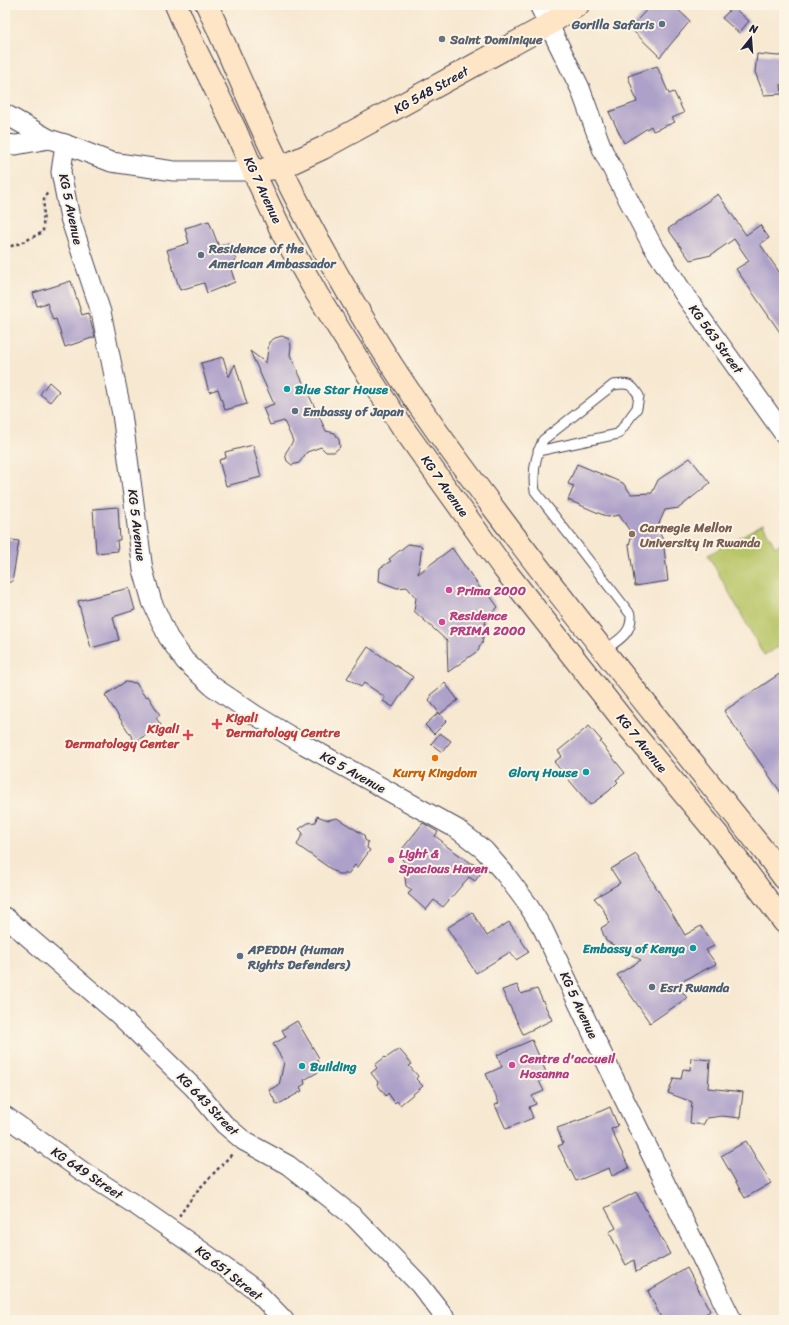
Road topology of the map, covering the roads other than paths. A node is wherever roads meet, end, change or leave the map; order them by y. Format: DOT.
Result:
graph roads {
  1 [pos="176,5"];
  2 [pos="208,5"];
  3 [pos="539,5"];
  4 [pos="578,5"];
  5 [pos="548,25"];
  6 [pos="5,114"];
  7 [pos="57,142"];
  8 [pos="5,144"];
  9 [pos="280,168"];
  10 [pos="253,171"];
  11 [pos="784,434"];
  12 [pos="538,451"];
  13 [pos="604,651"];
  14 [pos="784,878"];
  15 [pos="5,917"];
  16 [pos="784,922"];
  17 [pos="5,1116"];
  18 [pos="170,1230"];
  19 [pos="284,1320"];
  20 [pos="447,1320"];
  21 [pos="732,1320"];
  1 -- 10 [label="main road, KG 7 Avenue"];
  2 -- 9 [label="main road, KG 7 Avenue"];
  3 -- 5 [label="street"];
  4 -- 5 [label="main road, KG 548 Street"];
  5 -- 9 [label="main road, KG 548 Street"];
  5 -- 11 [label="street, KG 563 Street"];
  6 -- 7 [label="street"];
  7 -- 8 [label="street"];
  7 -- 10 [label="street"];
  7 -- 21 [label="street, KG 5 Avenue"];
  9 -- 10 [label="main road, KG 548 Street"];
  9 -- 13 [label="main road, KG 7 Avenue"];
  10 -- 16 [label="main road, KG 7 Avenue"];
  12 -- 12 [label="lane"];
  12 -- 13 [label="lane"];
  13 -- 14 [label="main road, KG 7 Avenue"];
  15 -- 20 [label="street, KG 643 Street"];
  17 -- 18 [label="street, KG 649 Street"];
  18 -- 19 [label="street, KG 651 Street"];
}
